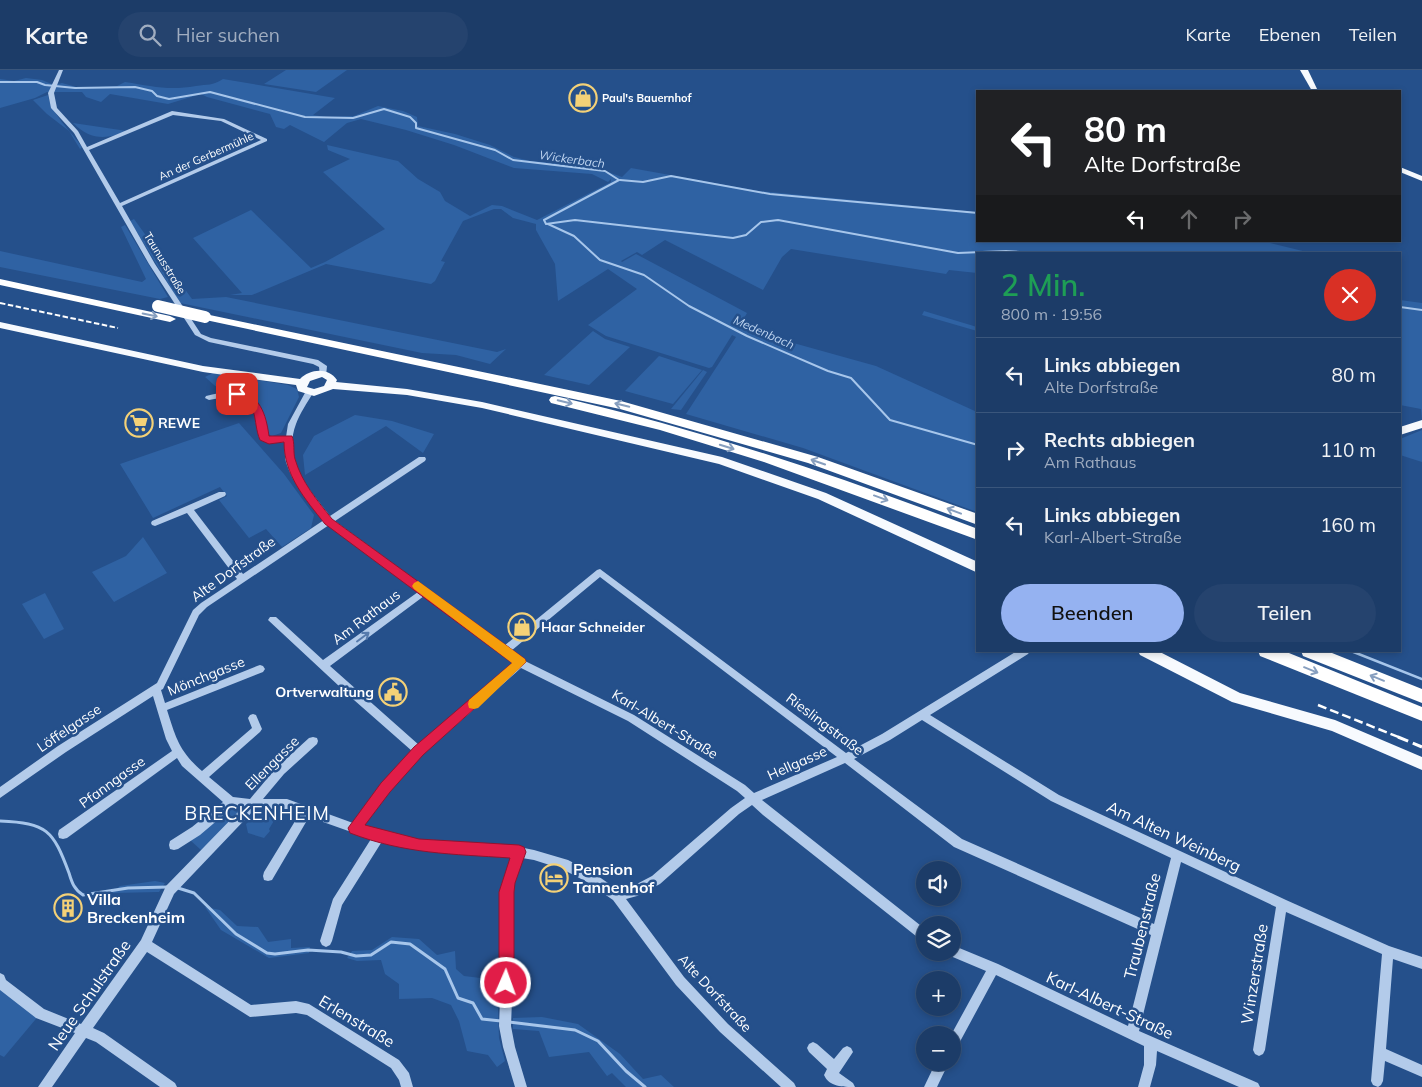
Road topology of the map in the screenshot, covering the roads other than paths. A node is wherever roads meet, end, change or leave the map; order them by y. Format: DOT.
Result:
graph roads {
  1 [pos="61,70"];
  2 [pos="1304,70"];
  3 [pos="1314,90"];
  4 [pos="87,149"];
  5 [pos="1401,169"];
  6 [pos="1422,179"];
  7 [pos="118,206"];
  8 [pos="0,274"];
  9 [pos="0,282"];
  10 [pos="207,322"];
  11 [pos="0,326"];
  12 [pos="322,374"];
  13 [pos="302,383"];
  14 [pos="331,385"];
  15 [pos="309,393"];
  16 [pos="209,398"];
  17 [pos="1422,424"];
  18 [pos="685,428"];
  19 [pos="1401,431"];
  20 [pos="289,438"];
  21 [pos="422,459"];
  22 [pos="222,494"];
  23 [pos="189,509"];
  24 [pos="976,519"];
  25 [pos="329,521"];
  26 [pos="155,523"];
  27 [pos="976,534"];
  28 [pos="976,567"];
  29 [pos="242,579"];
  30 [pos="425,591"];
  31 [pos="273,620"];
  32 [pos="506,651"];
  33 [pos="1022,652"];
  34 [pos="1147,652"];
  35 [pos="1268,652"];
  36 [pos="1312,652"];
  37 [pos="520,662"];
  38 [pos="323,666"];
  39 [pos="260,669"];
  40 [pos="156,690"];
  41 [pos="1422,696"];
  42 [pos="162,708"];
  43 [pos="1422,714"];
  44 [pos="923,715"];
  45 [pos="253,718"];
  46 [pos="313,740"];
  47 [pos="419,751"];
  48 [pos="178,752"];
  49 [pos="846,758"];
  50 [pos="1422,764"];
  51 [pos="202,777"];
  52 [pos="0,793"];
  53 [pos="753,799"];
  54 [pos="231,802"];
  55 [pos="250,804"];
  56 [pos="307,811"];
  57 [pos="354,828"];
  58 [pos="63,834"];
  59 [pos="378,837"];
  60 [pos="174,845"];
  61 [pos="519,852"];
  62 [pos="1177,855"];
  63 [pos="268,876"];
  64 [pos="617,896"];
  65 [pos="1282,904"];
  66 [pos="916,930"];
  67 [pos="1156,931"];
  68 [pos="326,941"];
  69 [pos="145,944"];
  70 [pos="1388,951"];
  71 [pos="961,955"];
  72 [pos="1422,963"];
  73 [pos="994,968"];
  74 [pos="0,979"];
  75 [pos="961,1028"];
  76 [pos="84,1032"];
  77 [pos="1132,1035"];
  78 [pos="1149,1042"];
  79 [pos="813,1048"];
  80 [pos="1259,1050"];
  81 [pos="847,1052"];
  82 [pos="1380,1052"];
  83 [pos="835,1068"];
  84 [pos="938,1071"];
  85 [pos="1422,1071"];
  86 [pos="1377,1080"];
  87 [pos="44,1087"];
  88 [pos="171,1087"];
  89 [pos="407,1087"];
  90 [pos="521,1087"];
  91 [pos="790,1087"];
  92 [pos="849,1087"];
  93 [pos="930,1087"];
  94 [pos="1144,1087"];
  95 [pos="1254,1087"];
  1 -- 4 [label="street, Taunusstraße"];
  2 -- 3 [label="main road"];
  4 -- 7 [label="street, Taunusstraße"];
  4 -- 7 [label="street, An der Gerbermühle"];
  5 -- 6 [label="main road"];
  7 -- 12 [label="street, Taunusstraße"];
  8 -- 10 [label="highway, bridge"];
  9 -- 10 [label="highway, one-way"];
  10 -- 18 [label="highway"];
  11 -- 13 [label="main road"];
  12 -- 13 [label="main road"];
  12 -- 14 [label="main road"];
  13 -- 15 [label="main road"];
  14 -- 15 [label="main road"];
  14 -- 28 [label="main road"];
  15 -- 20 [label="street"];
  16 -- 20 [label="street"];
  17 -- 19 [label="main road"];
  24 -- 18 [label="highway, one-way"];
  18 -- 27 [label="highway, one-way"];
  20 -- 25 [label="street, Karl-Albert-Straße"];
  21 -- 25 [label="street, Alte Dorfstraße"];
  22 -- 23 [label="street"];
  23 -- 26 [label="street"];
  23 -- 29 [label="street"];
  25 -- 29 [label="street, Alte Dorfstraße"];
  25 -- 30 [label="street, Karl-Albert-Straße"];
  29 -- 40 [label="street, Alte Dorfstraße"];
  30 -- 32 [label="street, Karl-Albert-Straße"];
  38 -- 30 [label="street, Am Rathaus, one-way"];
  31 -- 38 [label="street"];
  32 -- 37 [label="street, Karl-Albert-Straße"];
  32 -- 49 [label="street, Rieslingstraße"];
  33 -- 44 [label="street, Hellgasse"];
  34 -- 50 [label="main road"];
  35 -- 43 [label="highway, one-way"];
  41 -- 36 [label="highway, one-way"];
  37 -- 47 [label="street"];
  37 -- 53 [label="street, Karl-Albert-Straße"];
  38 -- 47 [label="street"];
  39 -- 42 [label="street, Mönchgasse"];
  40 -- 42 [label="street"];
  40 -- 52 [label="street, Löffelgasse"];
  42 -- 48 [label="street"];
  44 -- 49 [label="street, Hellgasse"];
  44 -- 62 [label="street, Am Alten Weinberg"];
  45 -- 51 [label="street"];
  46 -- 55 [label="street, Ellengasse"];
  47 -- 57 [label="street"];
  48 -- 51 [label="street"];
  48 -- 58 [label="street, Pfanngasse"];
  49 -- 53 [label="street, Hellgasse"];
  49 -- 67 [label="street, Rieslingstraße"];
  51 -- 54 [label="street"];
  53 -- 64 [label="street, Hellgasse"];
  53 -- 66 [label="street, Karl-Albert-Straße"];
  54 -- 55 [label="street, Alte Dorfstraße"];
  54 -- 60 [label="street"];
  55 -- 56 [label="street, Alte Dorfstraße"];
  55 -- 69 [label="street, Neue Schulstraße"];
  56 -- 57 [label="street, Alte Dorfstraße"];
  56 -- 63 [label="street"];
  57 -- 59 [label="street, Alte Dorfstraße"];
  59 -- 61 [label="street, Alte Dorfstraße"];
  59 -- 68 [label="street"];
  61 -- 64 [label="street, Alte Dorfstraße"];
  61 -- 90 [label="street"];
  62 -- 65 [label="street, Am Alten Weinberg"];
  62 -- 67 [label="street, Traubenstraße"];
  64 -- 91 [label="street, Alte Dorfstraße"];
  65 -- 70 [label="street, Am Alten Weinberg"];
  65 -- 80 [label="street, Winzerstraße"];
  67 -- 77 [label="street, Traubenstraße"];
  69 -- 76 [label="street, Neue Schulstraße"];
  69 -- 89 [label="street, Erlenstraße"];
  70 -- 72 [label="street, Am Alten Weinberg"];
  70 -- 82 [label="street"];
  71 -- 73 [label="street, Karl-Albert-Straße"];
  73 -- 75 [label="street"];
  73 -- 77 [label="street, Karl-Albert-Straße"];
  74 -- 76 [label="street"];
  76 -- 87 [label="street, Neue Schulstraße"];
  76 -- 88 [label="street"];
  77 -- 78 [label="street, Karl-Albert-Straße"];
  78 -- 94 [label="street"];
  78 -- 95 [label="street, Karl-Albert-Straße"];
  79 -- 83 [label="street"];
  81 -- 83 [label="street"];
  82 -- 85 [label="street"];
  82 -- 86 [label="street"];
  83 -- 92 [label="street"];
  84 -- 93 [label="street"];
}
